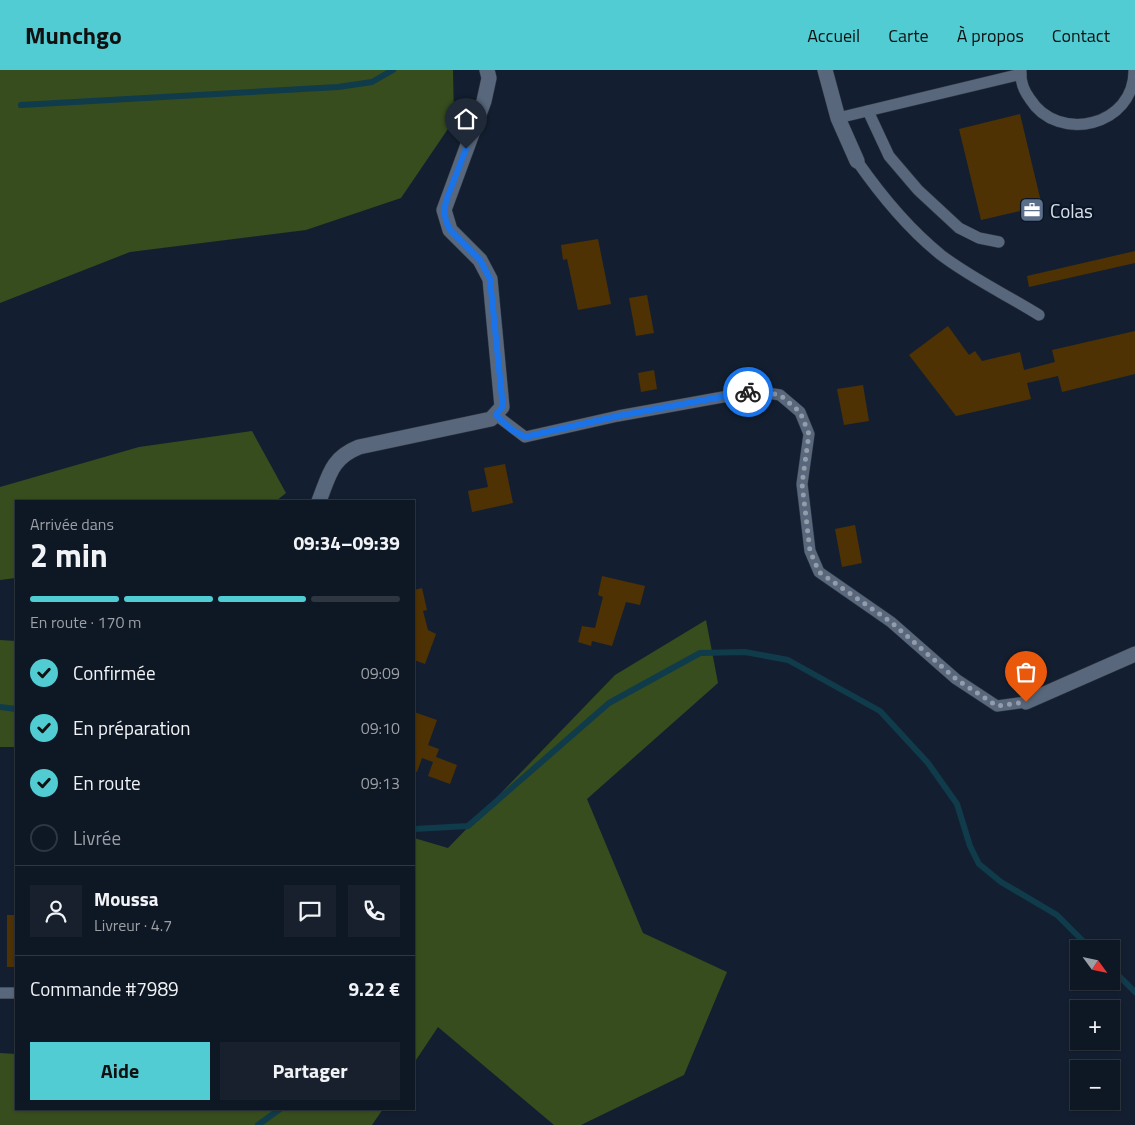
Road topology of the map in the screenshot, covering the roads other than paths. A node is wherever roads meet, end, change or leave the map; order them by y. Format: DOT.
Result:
graph roads {
  1 [pos="487,70"];
  2 [pos="825,70"];
  3 [pos="1134,70"];
  4 [pos="1021,72"];
  5 [pos="868,111"];
  6 [pos="838,118"];
  7 [pos="857,161"];
  8 [pos="999,242"];
  9 [pos="1039,315"];
  10 [pos="496,415"];
  11 [pos="319,500"];
  12 [pos="1135,654"];
  13 [pos="1026,702"];
  14 [pos="0,993"];
  15 [pos="15,993"];
  1 -- 10 [label="street"];
  2 -- 6 [label="street"];
  3 -- 4 [label="lane"];
  4 -- 5 [label="lane"];
  5 -- 6 [label="lane"];
  5 -- 8 [label="lane"];
  6 -- 7 [label="street"];
  7 -- 9 [label="lane"];
  10 -- 11 [label="street"];
  10 -- 13 [label="lane"];
  12 -- 13 [label="street"];
  14 -- 15 [label="lane"];
}
